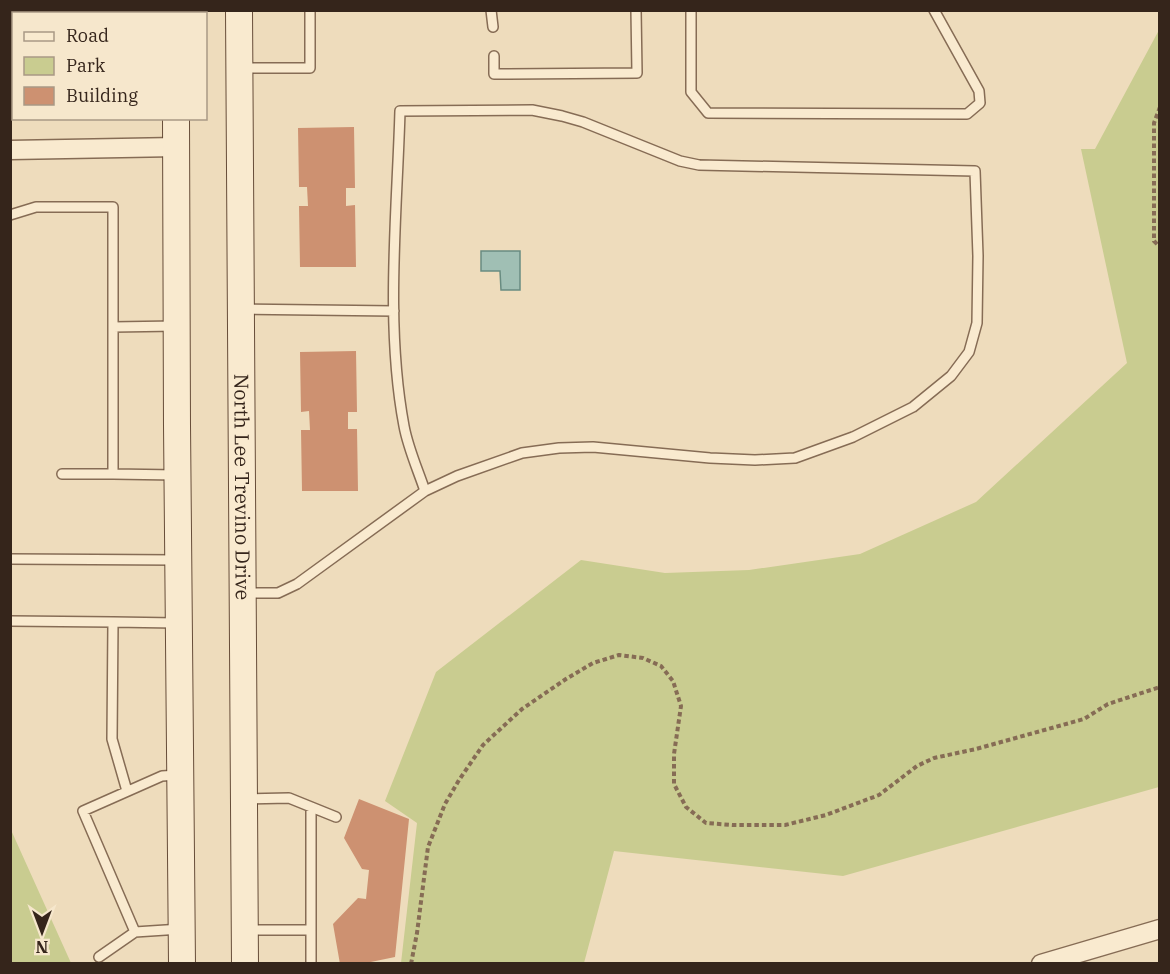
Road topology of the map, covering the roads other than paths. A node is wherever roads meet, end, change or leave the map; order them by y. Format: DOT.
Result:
graph roads {
  1 [pos="239,10"];
  2 [pos="310,10"];
  3 [pos="491,10"];
  4 [pos="636,10"];
  5 [pos="691,10"];
  6 [pos="934,10"];
  7 [pos="493,27"];
  8 [pos="494,56"];
  9 [pos="239,68"];
  10 [pos="176,120"];
  11 [pos="177,147"];
  12 [pos="10,150"];
  13 [pos="10,215"];
  14 [pos="241,309"];
  15 [pos="394,311"];
  16 [pos="178,326"];
  17 [pos="112,327"];
  18 [pos="62,474"];
  19 [pos="113,474"];
  20 [pos="178,475"];
  21 [pos="425,491"];
  22 [pos="10,559"];
  23 [pos="178,560"];
  24 [pos="242,592"];
  25 [pos="10,621"];
  26 [pos="112,622"];
  27 [pos="178,623"];
  28 [pos="180,775"];
  29 [pos="127,791"];
  30 [pos="244,799"];
  31 [pos="311,807"];
  32 [pos="336,818"];
  33 [pos="182,929"];
  34 [pos="1160,929"];
  35 [pos="245,930"];
  36 [pos="311,930"];
  37 [pos="135,932"];
  38 [pos="99,957"];
  39 [pos="1079,959"];
  40 [pos="182,963"];
  41 [pos="245,963"];
  42 [pos="311,963"];
  43 [pos="1041,963"];
  1 -- 9 [label="main road, North Lee Trevino Drive"];
  2 -- 9 [label="lane"];
  3 -- 7 [label="lane"];
  4 -- 8 [label="lane"];
  5 -- 6 [label="lane"];
  9 -- 14 [label="main road, North Lee Trevino Drive"];
  10 -- 11 [label="main road"];
  11 -- 12 [label="street"];
  11 -- 16 [label="main road"];
  13 -- 17 [label="lane"];
  14 -- 15 [label="lane"];
  14 -- 24 [label="main road, North Lee Trevino Drive"];
  15 -- 21 [label="lane"];
  15 -- 21 [label="lane"];
  16 -- 17 [label="lane"];
  16 -- 20 [label="main road"];
  17 -- 19 [label="lane"];
  18 -- 19 [label="lane"];
  19 -- 20 [label="lane"];
  20 -- 23 [label="main road"];
  21 -- 24 [label="lane"];
  22 -- 23 [label="lane"];
  23 -- 27 [label="main road"];
  24 -- 30 [label="main road, North Lee Trevino Drive"];
  25 -- 26 [label="lane"];
  26 -- 27 [label="lane"];
  26 -- 29 [label="lane"];
  27 -- 28 [label="main road"];
  28 -- 29 [label="lane"];
  28 -- 33 [label="main road"];
  29 -- 37 [label="lane"];
  30 -- 31 [label="lane"];
  30 -- 35 [label="main road, North Lee Trevino Drive"];
  31 -- 32 [label="lane"];
  31 -- 36 [label="lane"];
  33 -- 37 [label="lane"];
  33 -- 40 [label="main road"];
  34 -- 39 [label="street"];
  35 -- 36 [label="lane"];
  35 -- 41 [label="main road, North Lee Trevino Drive"];
  36 -- 42 [label="lane"];
  37 -- 38 [label="lane"];
  39 -- 43 [label="street"];
}
